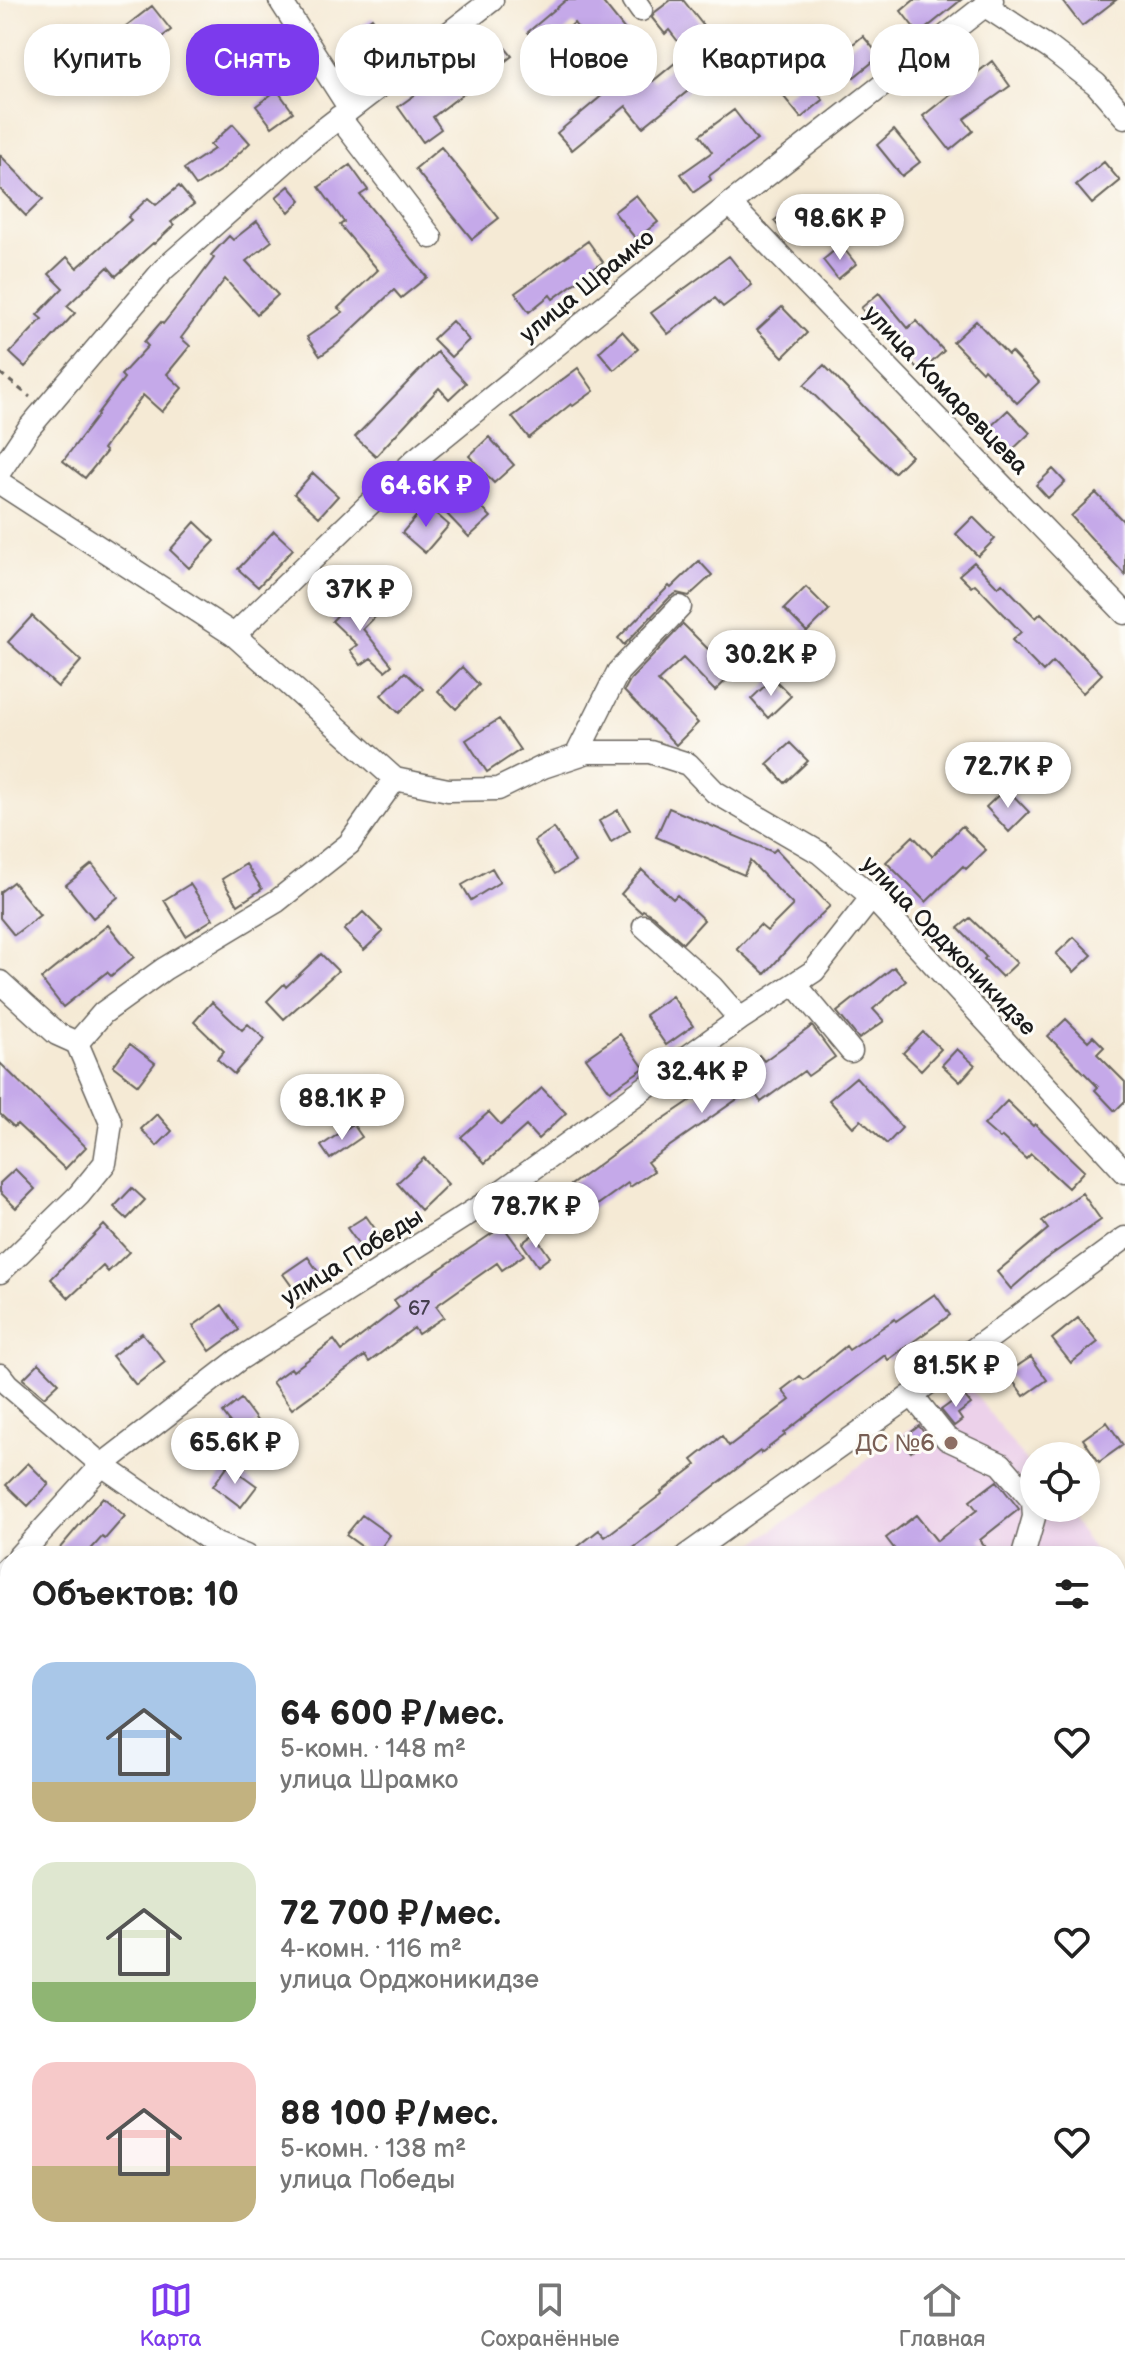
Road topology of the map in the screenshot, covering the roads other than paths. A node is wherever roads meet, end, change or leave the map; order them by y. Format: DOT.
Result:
graph roads {
  1 [pos="280,0"];
  2 [pos="492,0"];
  3 [pos="988,3"];
  4 [pos="344,113"];
  5 [pos="1125,117"];
  6 [pos="730,204"];
  7 [pos="431,237"];
  8 [pos="0,471"];
  9 [pos="0,483"];
  10 [pos="680,607"];
  11 [pos="1125,613"];
  12 [pos="234,635"];
  13 [pos="576,756"];
  14 [pos="395,779"];
  15 [pos="872,897"];
  16 [pos="644,926"];
  17 [pos="0,982"];
  18 [pos="796,985"];
  19 [pos="740,1019"];
  20 [pos="77,1043"];
  21 [pos="851,1051"];
  22 [pos="1125,1172"];
  23 [pos="1125,1238"];
  24 [pos="0,1272"];
  25 [pos="0,1375"];
  26 [pos="912,1395"];
  27 [pos="102,1465"];
  28 [pos="28,1546"];
  29 [pos="221,1546"];
  30 [pos="700,1546"];
  31 [pos="1026,1546"];
  1 -- 4 [label="street"];
  2 -- 4 [label="street"];
  3 -- 5 [label="street"];
  3 -- 6 [label="street, улица Шрамко"];
  4 -- 7 [label="street"];
  4 -- 8 [label="street"];
  6 -- 11 [label="street, улица Комаревцева"];
  6 -- 12 [label="street, улица Шрамко"];
  9 -- 12 [label="street"];
  10 -- 13 [label="street"];
  12 -- 14 [label="street"];
  13 -- 14 [label="street, улица Орджоникидзе"];
  13 -- 15 [label="street, улица Орджоникидзе"];
  14 -- 20 [label="street"];
  15 -- 18 [label="street, улица Победы"];
  15 -- 22 [label="street, улица Орджоникидзе"];
  16 -- 19 [label="street"];
  17 -- 20 [label="street"];
  18 -- 19 [label="street, улица Победы"];
  18 -- 21 [label="street"];
  19 -- 27 [label="street, улица Победы"];
  20 -- 24 [label="street"];
  23 -- 26 [label="street"];
  25 -- 27 [label="street"];
  26 -- 30 [label="street"];
  26 -- 31 [label="street"];
  27 -- 28 [label="street, улица Победы"];
  27 -- 29 [label="street"];
}
